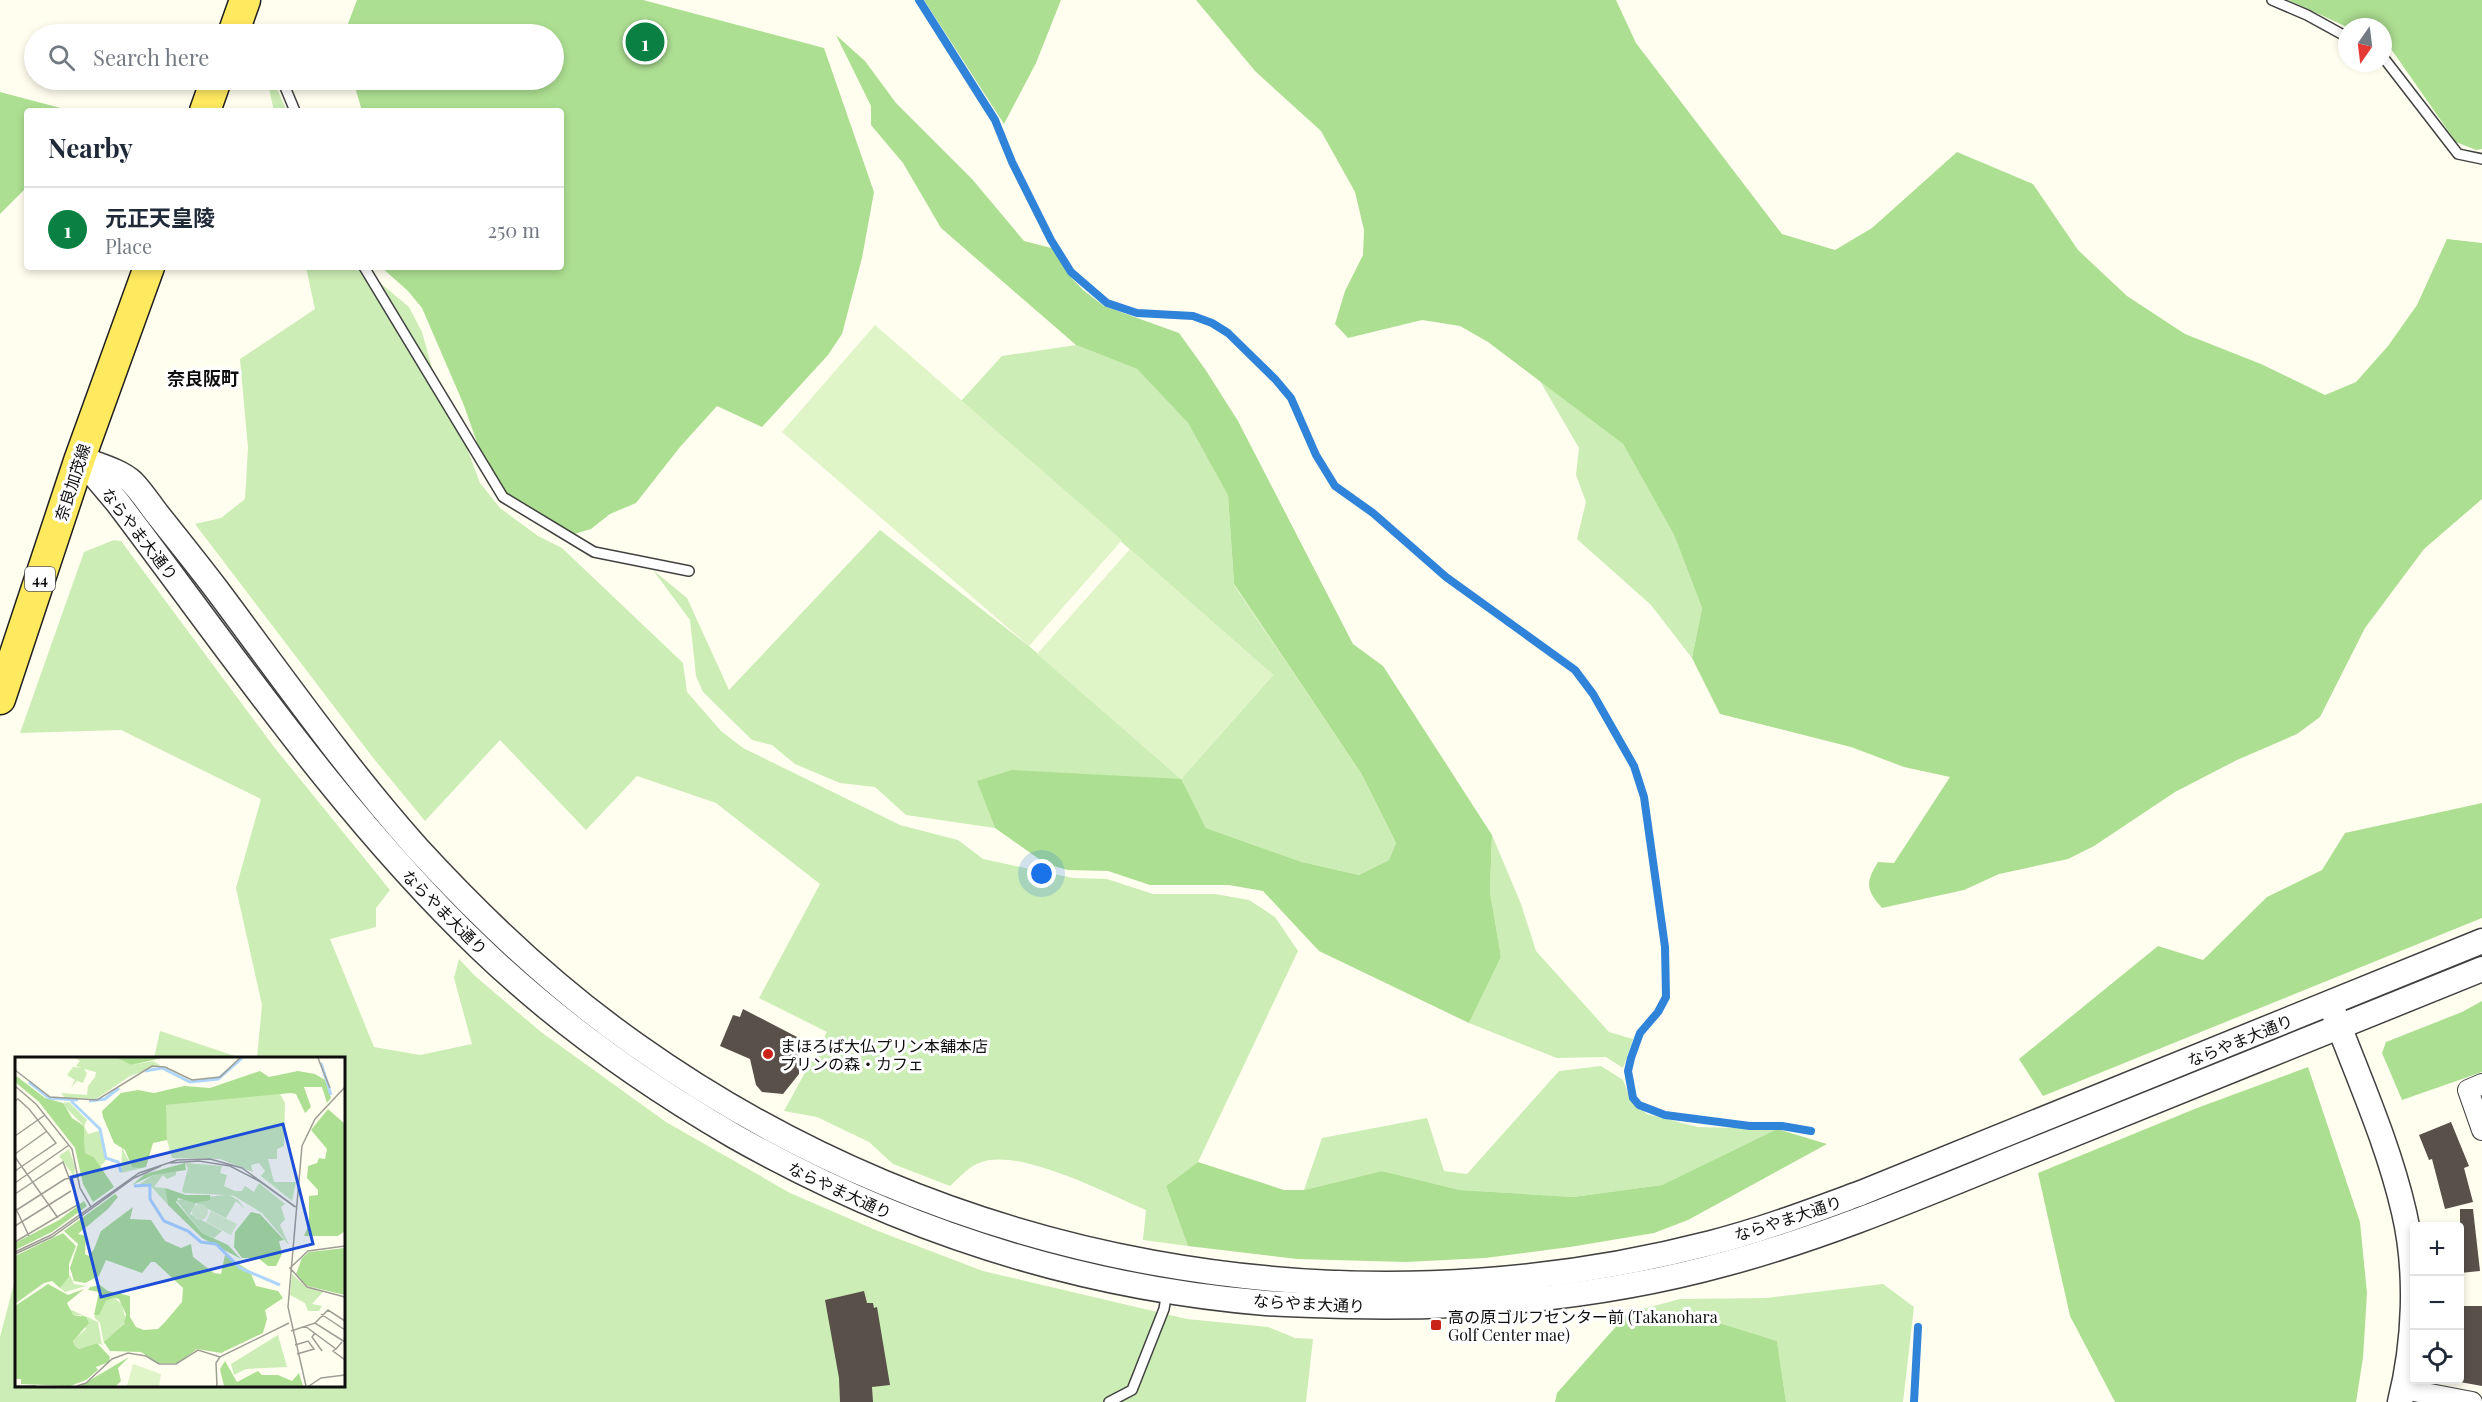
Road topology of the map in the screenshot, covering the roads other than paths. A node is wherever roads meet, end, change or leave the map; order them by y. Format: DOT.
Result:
graph roads {
  1 [pos="2272,0"];
  2 [pos="2338,32"];
  3 [pos="2392,69"];
  4 [pos="212,90"];
  5 [pos="286,90"];
  6 [pos="206,108"];
  7 [pos="294,108"];
  8 [pos="2482,159"];
  9 [pos="147,270"];
  10 [pos="366,270"];
  11 [pos="80,458"];
  12 [pos="689,571"];
  13 [pos="0,699"];
  14 [pos="2482,941"];
  15 [pos="2482,969"];
  16 [pos="2330,1003"];
  17 [pos="2340,1027"];
  18 [pos="2482,1084"];
  19 [pos="2482,1130"];
  20 [pos="1167,1291"];
  21 [pos="2402,1396"];
  22 [pos="1109,1402"];
  23 [pos="2472,1402"];
  1 -- 2 [label="lane"];
  3 -- 8 [label="lane"];
  4 -- 6 [label="main road"];
  5 -- 7 [label="lane"];
  9 -- 11 [label="main road, 奈良加茂線 / 44"];
  10 -- 12 [label="lane"];
  11 -- 13 [label="main road, 奈良加茂線 / 44"];
  11 -- 16 [label="street, ならやま大通り"];
  11 -- 20 [label="street, ならやま大通り"];
  14 -- 16 [label="street, ならやま大通り"];
  15 -- 17 [label="street, ならやま大通り"];
  16 -- 17 [label="street"];
  17 -- 20 [label="street, ならやま大通り"];
  17 -- 21 [label="street"];
  18 -- 19 [label="street"];
  20 -- 22 [label="lane"];
  21 -- 23 [label="street"];
}
